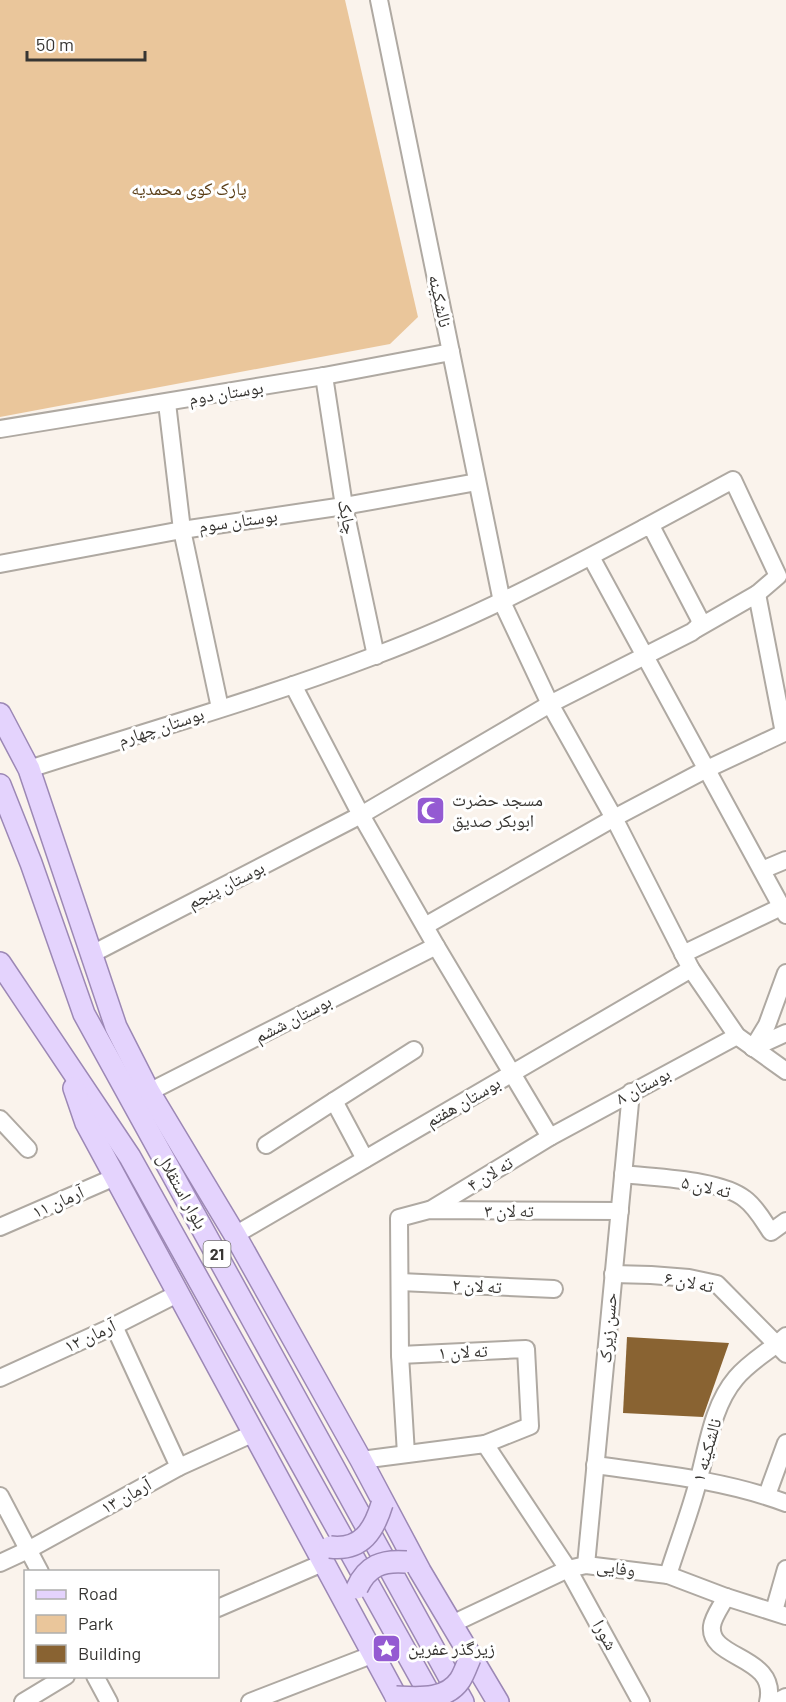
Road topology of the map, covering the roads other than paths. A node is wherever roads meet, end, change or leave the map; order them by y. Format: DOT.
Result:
graph roads {
  1 [pos="379,0"];
  2 [pos="451,352"];
  3 [pos="324,376"];
  4 [pos="167,402"];
  5 [pos="0,429"];
  6 [pos="477,482"];
  7 [pos="344,506"];
  8 [pos="644,528"];
  9 [pos="182,530"];
  10 [pos="591,557"];
  11 [pos="0,564"];
  12 [pos="782,579"];
  13 [pos="757,594"];
  14 [pos="502,602"];
  15 [pos="696,629"];
  16 [pos="376,656"];
  17 [pos="644,656"];
  18 [pos="293,685"];
  19 [pos="550,704"];
  20 [pos="220,708"];
  21 [pos="0,714"];
  22 [pos="29,769"];
  23 [pos="705,770"];
  24 [pos="1,789"];
  25 [pos="361,815"];
  26 [pos="614,819"];
  27 [pos="786,860"];
  28 [pos="762,870"];
  29 [pos="784,911"];
  30 [pos="425,926"];
  31 [pos="436,946"];
  32 [pos="683,954"];
  33 [pos="90,955"];
  34 [pos="0,963"];
  35 [pos="691,969"];
  36 [pos="786,973"];
  37 [pos="786,1033"];
  38 [pos="737,1036"];
  39 [pos="753,1048"];
  40 [pos="414,1050"];
  41 [pos="66,1064"];
  42 [pos="786,1071"];
  43 [pos="512,1073"];
  44 [pos="149,1092"];
  45 [pos="631,1092"];
  46 [pos="334,1101"];
  47 [pos="0,1119"];
  48 [pos="550,1137"];
  49 [pos="266,1145"];
  50 [pos="28,1149"];
  51 [pos="365,1159"];
  52 [pos="623,1174"];
  53 [pos="115,1177"];
  54 [pos="429,1210"];
  55 [pos="620,1211"];
  56 [pos="786,1221"];
  57 [pos="0,1227"];
  58 [pos="235,1235"];
  59 [pos="613,1274"];
  60 [pos="400,1282"];
  61 [pos="554,1289"];
  62 [pos="179,1293"];
  63 [pos="114,1326"];
  64 [pos="783,1345"];
  65 [pos="400,1355"];
  66 [pos="0,1378"];
  67 [pos="254,1433"];
  68 [pos="786,1443"];
  69 [pos="485,1444"];
  70 [pos="406,1454"];
  71 [pos="361,1460"];
  72 [pos="595,1466"];
  73 [pos="179,1467"];
  74 [pos="699,1479"];
  75 [pos="0,1496"];
  76 [pos="767,1496"];
  77 [pos="382,1501"];
  78 [pos="786,1503"];
  79 [pos="28,1550"];
  80 [pos="327,1555"];
  81 [pos="0,1563"];
  82 [pos="586,1565"];
  83 [pos="413,1567"];
  84 [pos="568,1569"];
  85 [pos="786,1569"];
  86 [pos="39,1570"];
  87 [pos="668,1575"];
  88 [pos="726,1597"];
  89 [pos="219,1608"];
  90 [pos="349,1608"];
  91 [pos="780,1613"];
  92 [pos="452,1624"];
  93 [pos="374,1654"];
  94 [pos="470,1658"];
  95 [pos="64,1678"];
  96 [pos="96,1678"];
  97 [pos="786,1697"];
  98 [pos="398,1700"];
  99 [pos="23,1702"];
  100 [pos="109,1702"];
  101 [pos="250,1702"];
  102 [pos="434,1702"];
  103 [pos="463,1702"];
  104 [pos="498,1702"];
  105 [pos="641,1702"];
  106 [pos="768,1702"];
  107 [pos="776,1702"];
  1 -- 2 [label="street, نالشکینه"];
  2 -- 3 [label="street, بوستان دوم"];
  2 -- 6 [label="street, نالشکینه"];
  3 -- 4 [label="street, بوستان دوم"];
  3 -- 7 [label="street, چابک"];
  4 -- 5 [label="street, بوستان دوم"];
  4 -- 9 [label="street"];
  6 -- 7 [label="street, بوستان سوم"];
  6 -- 14 [label="street, نالشکینه"];
  7 -- 9 [label="street, بوستان سوم"];
  7 -- 16 [label="street, چابک"];
  8 -- 10 [label="street, بوستان چهارم"];
  8 -- 12 [label="street, بوستان چهارم"];
  8 -- 15 [label="street"];
  9 -- 11 [label="street, بوستان سوم"];
  9 -- 20 [label="street"];
  10 -- 14 [label="street, بوستان چهارم"];
  10 -- 17 [label="street"];
  12 -- 13 [label="street, بوستان پنجم"];
  13 -- 15 [label="street, بوستان پنجم"];
  13 -- 23 [label="street"];
  14 -- 16 [label="street, بوستان چهارم"];
  14 -- 19 [label="street, نالشکینه"];
  15 -- 17 [label="street, بوستان پنجم"];
  16 -- 18 [label="street, بوستان چهارم"];
  17 -- 19 [label="street, بوستان پنجم"];
  17 -- 23 [label="street"];
  18 -- 20 [label="street, بوستان چهارم"];
  18 -- 25 [label="street"];
  19 -- 25 [label="street, بوستان پنجم"];
  19 -- 26 [label="street, نالشکینه"];
  20 -- 22 [label="street, بوستان چهارم"];
  21 -- 22 [label="main road"];
  22 -- 33 [label="main road"];
  23 -- 26 [label="street"];
  23 -- 28 [label="street"];
  24 -- 103 [label="main road, بلوار استقلال / 21"];
  25 -- 30 [label="street"];
  25 -- 33 [label="street, بوستان پنجم"];
  26 -- 30 [label="street"];
  26 -- 32 [label="street, نالشکینه"];
  27 -- 28 [label="street"];
  28 -- 29 [label="street"];
  29 -- 32 [label="street"];
  30 -- 31 [label="street"];
  31 -- 43 [label="street"];
  31 -- 44 [label="street, بوستان ششم"];
  32 -- 35 [label="street, نالشکینه"];
  33 -- 44 [label="main road"];
  34 -- 41 [label="main road, بلوار استقلال / 21"];
  35 -- 38 [label="street, نالشکینه"];
  35 -- 43 [label="street, بوستان هفتم"];
  36 -- 39 [label="street"];
  37 -- 39 [label="street"];
  38 -- 39 [label="street, نالشکینه"];
  38 -- 45 [label="street, بوستان ۸"];
  39 -- 42 [label="street, نالشکینه"];
  40 -- 46 [label="street"];
  41 -- 53 [label="main road"];
  41 -- 102 [label="main road, بلوار استقلال / 21"];
  43 -- 48 [label="street"];
  43 -- 51 [label="street, بوستان هفتم"];
  44 -- 58 [label="main road"];
  45 -- 48 [label="street, بوستان ۸"];
  45 -- 52 [label="street, حسن زیرک"];
  46 -- 49 [label="street"];
  46 -- 51 [label="street"];
  47 -- 50 [label="street"];
  48 -- 54 [label="street, ته لان ۴"];
  51 -- 58 [label="street, بوستان هفتم"];
  52 -- 55 [label="street, حسن زیرک"];
  52 -- 56 [label="street, ته لان ۵"];
  53 -- 57 [label="street, آرمان ۱۱"];
  53 -- 62 [label="main road"];
  54 -- 55 [label="street, ته لان ۳"];
  54 -- 60 [label="street, ته لان ۳"];
  55 -- 59 [label="street, حسن زیرک"];
  58 -- 71 [label="main road"];
  59 -- 64 [label="street, ته لان ۶"];
  59 -- 72 [label="street, حسن زیرک"];
  60 -- 61 [label="street, ته لان ۲"];
  60 -- 65 [label="street"];
  62 -- 63 [label="street, آرمان ۱۲"];
  62 -- 67 [label="main road"];
  63 -- 66 [label="street, آرمان ۱۲"];
  63 -- 73 [label="street"];
  64 -- 74 [label="street, نالشکینه ۱"];
  65 -- 69 [label="street, ته لان ۱"];
  65 -- 70 [label="street"];
  67 -- 73 [label="street, آرمان ۱۳"];
  67 -- 80 [label="main road"];
  68 -- 76 [label="street"];
  69 -- 70 [label="street"];
  69 -- 84 [label="street, شورا"];
  70 -- 71 [label="street"];
  71 -- 77 [label="main road"];
  72 -- 74 [label="street"];
  72 -- 82 [label="street, حسن زیرک"];
  73 -- 79 [label="street, آرمان ۱۳"];
  74 -- 76 [label="street"];
  74 -- 87 [label="street, نالشکینه ۱"];
  75 -- 79 [label="street"];
  76 -- 78 [label="street"];
  77 -- 80 [label="main road, bridge"];
  77 -- 83 [label="main road"];
  79 -- 81 [label="street, آرمان ۱۳"];
  79 -- 86 [label="street"];
  80 -- 89 [label="street"];
  80 -- 90 [label="main road"];
  82 -- 84 [label="street, وفایی"];
  82 -- 87 [label="street, وفایی"];
  83 -- 90 [label="main road, bridge"];
  83 -- 92 [label="main road"];
  84 -- 92 [label="street, وفایی"];
  84 -- 105 [label="street, شورا"];
  85 -- 91 [label="street"];
  87 -- 88 [label="street, وفایی"];
  88 -- 91 [label="street, وفایی"];
  88 -- 106 [label="street"];
  90 -- 93 [label="main road"];
  92 -- 94 [label="main road"];
  93 -- 98 [label="main road"];
  93 -- 101 [label="street"];
  94 -- 98 [label="main road, bridge"];
  94 -- 104 [label="main road"];
  95 -- 99 [label="street"];
  96 -- 100 [label="street"];
  97 -- 107 [label="street"];
}
